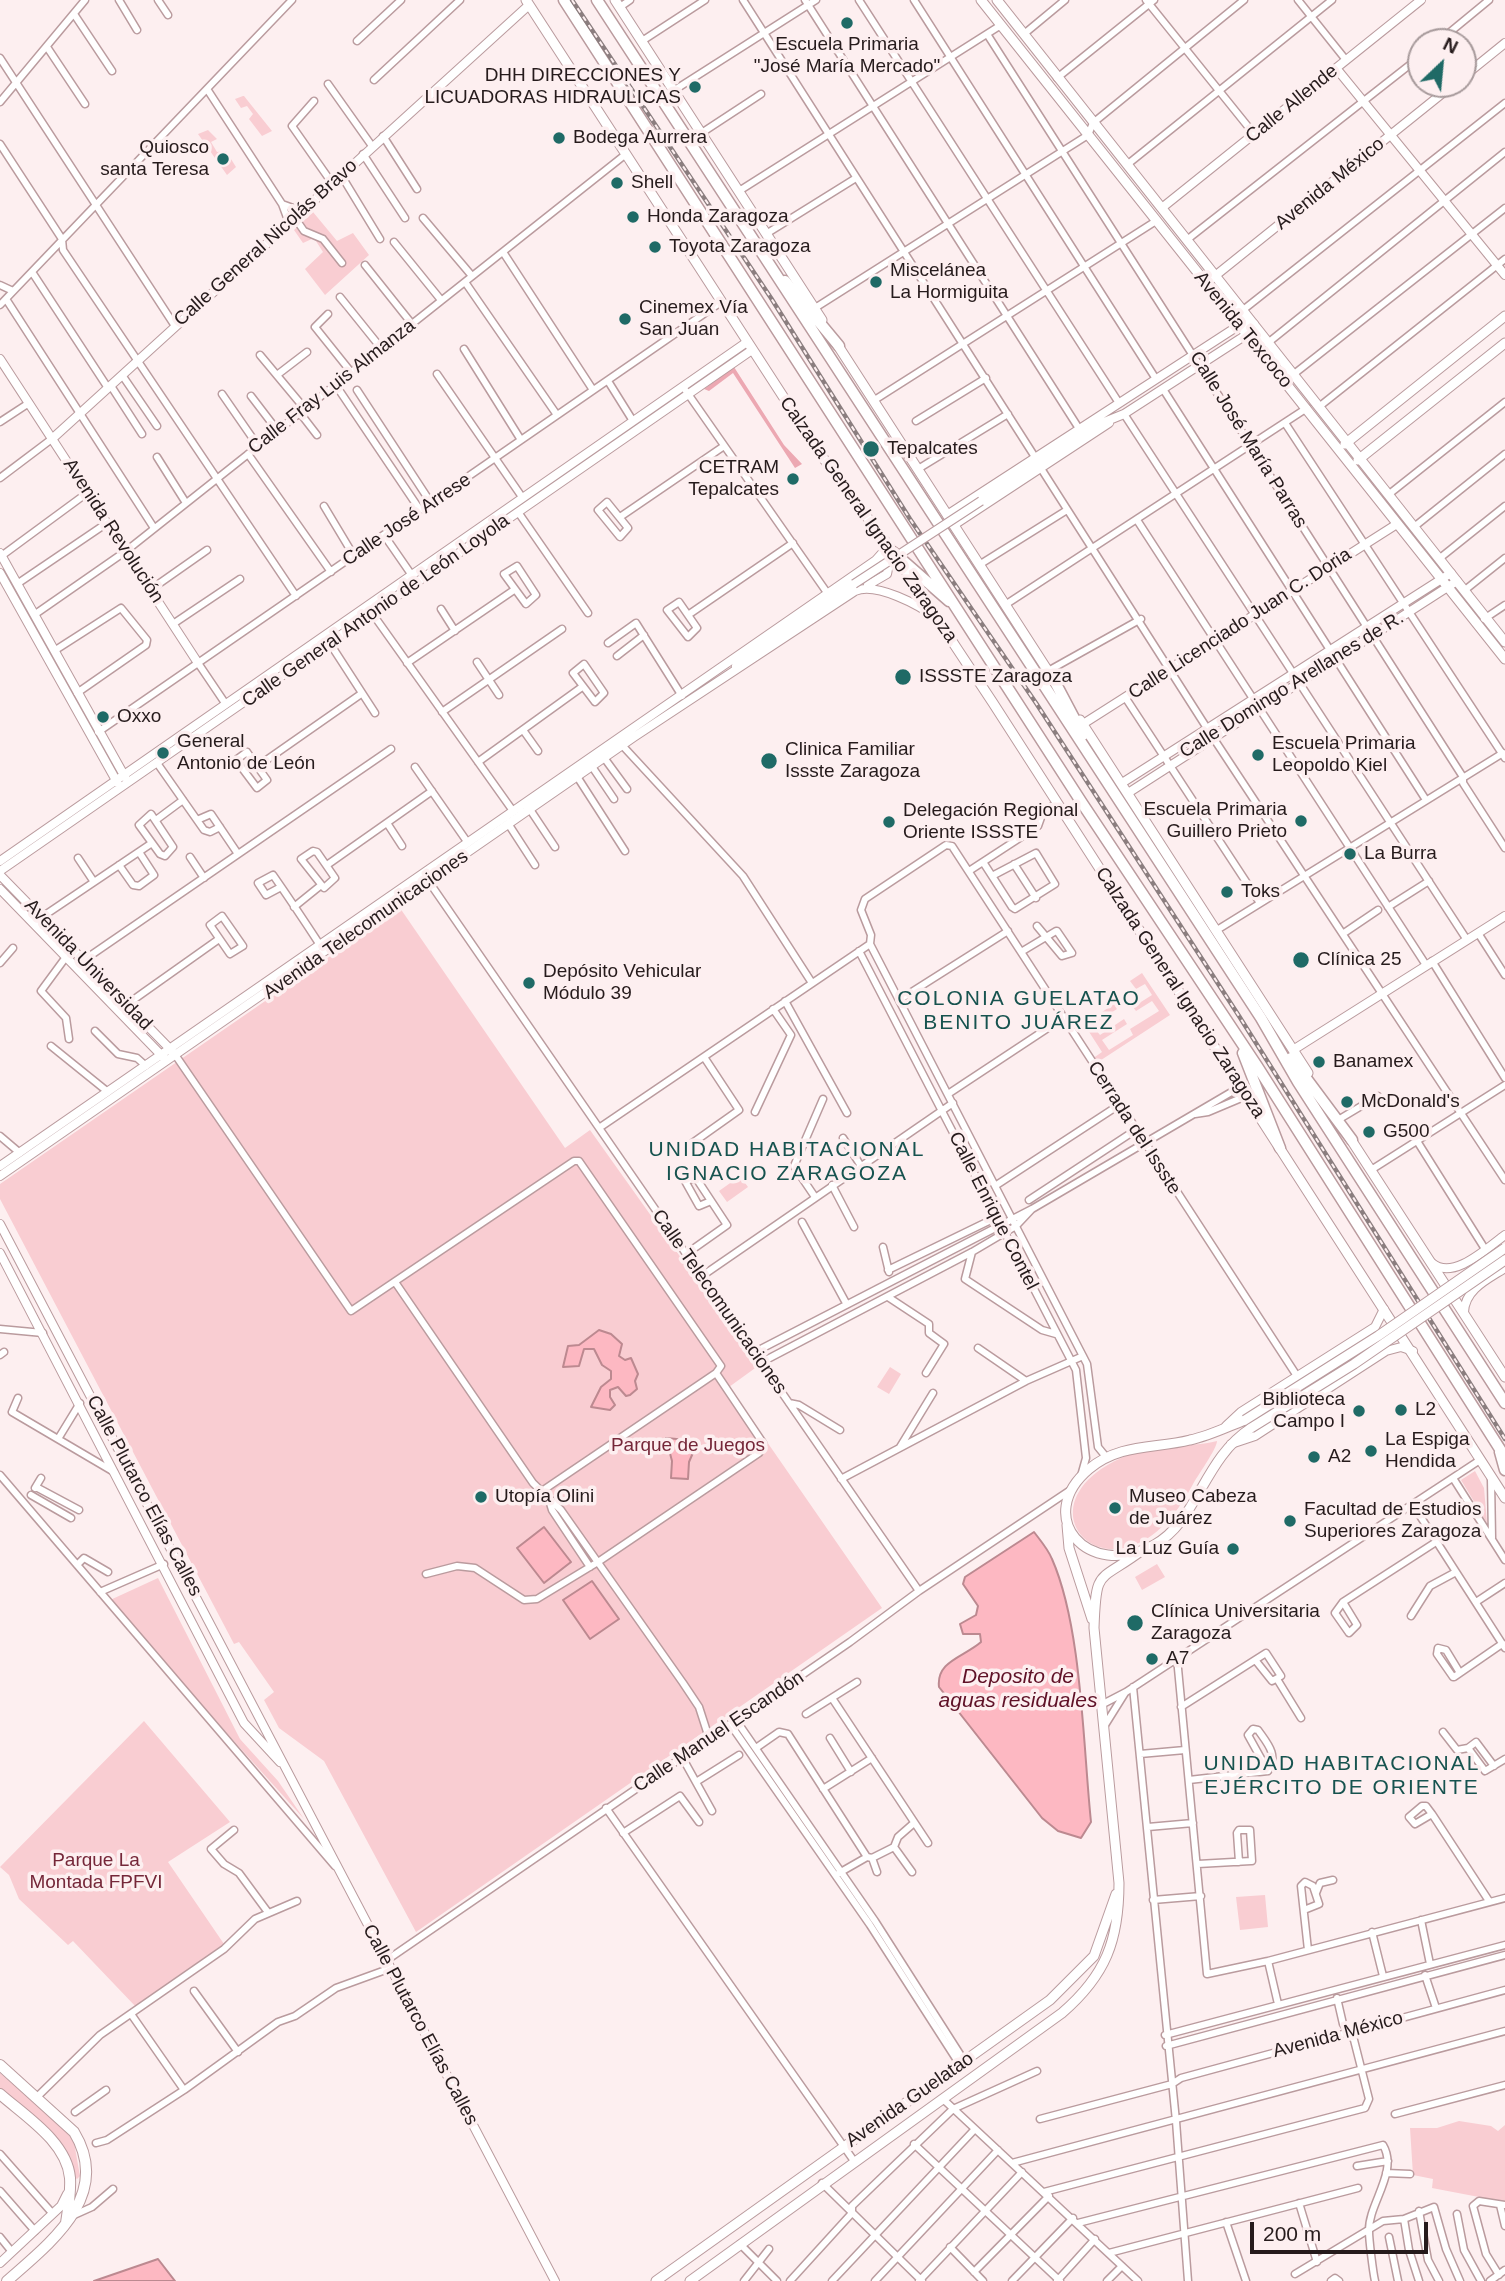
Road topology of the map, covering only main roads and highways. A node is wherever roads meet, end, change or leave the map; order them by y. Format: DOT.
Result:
graph roads {
  1 [pos="564,0"];
  2 [pos="597,0"];
  3 [pos="981,0"];
  4 [pos="997,0"];
  5 [pos="528,2"];
  6 [pos="617,3"];
  7 [pos="767,261"];
  8 [pos="1505,316"];
  9 [pos="1505,343"];
  10 [pos="839,346"];
  11 [pos="1336,427"];
  12 [pos="1327,434"];
  13 [pos="1348,442"];
  14 [pos="1339,449"];
  15 [pos="1360,458"];
  16 [pos="1351,465"];
  17 [pos="1378,481"];
  18 [pos="1368,488"];
  19 [pos="893,552"];
  20 [pos="961,612"];
  21 [pos="1481,621"];
  22 [pos="1505,642"];
  23 [pos="1505,659"];
  24 [pos="1055,682"];
  25 [pos="1100,773"];
  26 [pos="1261,1018"];
  27 [pos="1234,1031"];
  28 [pos="1352,1140"];
  29 [pos="1280,1148"];
  30 [pos="1505,1248"];
  31 [pos="1505,1261"];
  32 [pos="1505,1377"];
  33 [pos="1505,1404"];
  34 [pos="1248,1424"];
  35 [pos="1498,1446"];
  36 [pos="1505,1457"];
  37 [pos="1505,1470"];
  38 [pos="1505,1498"];
  39 [pos="1067,1516"];
  40 [pos="1141,1551"];
  41 [pos="1094,1628"];
  42 [pos="1119,1883"];
  43 [pos="0,2065"];
  44 [pos="0,2094"];
  45 [pos="69,2220"];
  46 [pos="7,2281"];
  47 [pos="656,2281"];
  48 [pos="690,2281"];
  1 -- 20 [label="highway, Calzada General Ignacio Zaragoza"];
  2 -- 7 [label="highway"];
  3 -- 12 [label="main road, Avenida Texcoco"];
  4 -- 11 [label="main road, Avenida Texcoco"];
  5 -- 19 [label="main road, Calzada General Ignacio Zaragoza"];
  6 -- 10 [label="main road"];
  7 -- 10 [label="highway"];
  7 -- 25 [label="highway"];
  8 -- 13 [label="main road"];
  9 -- 15 [label="main road"];
  10 -- 24 [label="main road"];
  11 -- 12 [label="main road"];
  11 -- 13 [label="main road, Avenida Texcoco"];
  12 -- 14 [label="main road, Avenida Texcoco"];
  13 -- 14 [label="main road"];
  13 -- 15 [label="main road, Avenida Texcoco"];
  14 -- 16 [label="main road, Avenida Texcoco"];
  15 -- 16 [label="main road"];
  15 -- 17 [label="main road, Avenida Texcoco"];
  16 -- 18 [label="main road, Avenida Texcoco"];
  17 -- 18 [label="main road"];
  17 -- 21 [label="main road, Avenida Texcoco"];
  18 -- 21 [label="main road, Avenida Texcoco"];
  19 -- 20 [label="highway"];
  19 -- 29 [label="main road, Calzada General Ignacio Zaragoza"];
  20 -- 27 [label="highway, Calzada General Ignacio Zaragoza"];
  21 -- 22 [label="main road, Avenida Texcoco"];
  21 -- 23 [label="main road, Avenida Texcoco"];
  24 -- 25 [label="highway"];
  24 -- 28 [label="main road"];
  25 -- 26 [label="highway"];
  26 -- 28 [label="highway"];
  26 -- 33 [label="highway"];
  27 -- 29 [label="highway"];
  27 -- 35 [label="highway, Calzada General Ignacio Zaragoza"];
  28 -- 32 [label="main road"];
  29 -- 38 [label="main road, Calzada General Ignacio Zaragoza"];
  30 -- 34 [label="main road, bridge"];
  31 -- 34 [label="main road, bridge"];
  34 -- 39 [label="main road"];
  34 -- 40 [label="main road, Avenida Guelatao"];
  35 -- 36 [label="highway, Calzada General Ignacio Zaragoza"];
  35 -- 37 [label="highway"];
  39 -- 40 [label="main road"];
  39 -- 41 [label="main road, Avenida Guelatao"];
  40 -- 41 [label="main road, Avenida Guelatao"];
  41 -- 42 [label="main road, Avenida Guelatao"];
  42 -- 47 [label="main road, Avenida Guelatao"];
  42 -- 48 [label="main road, Avenida Guelatao"];
  43 -- 45 [label="main road"];
  44 -- 45 [label="main road"];
  45 -- 46 [label="main road"];
}
